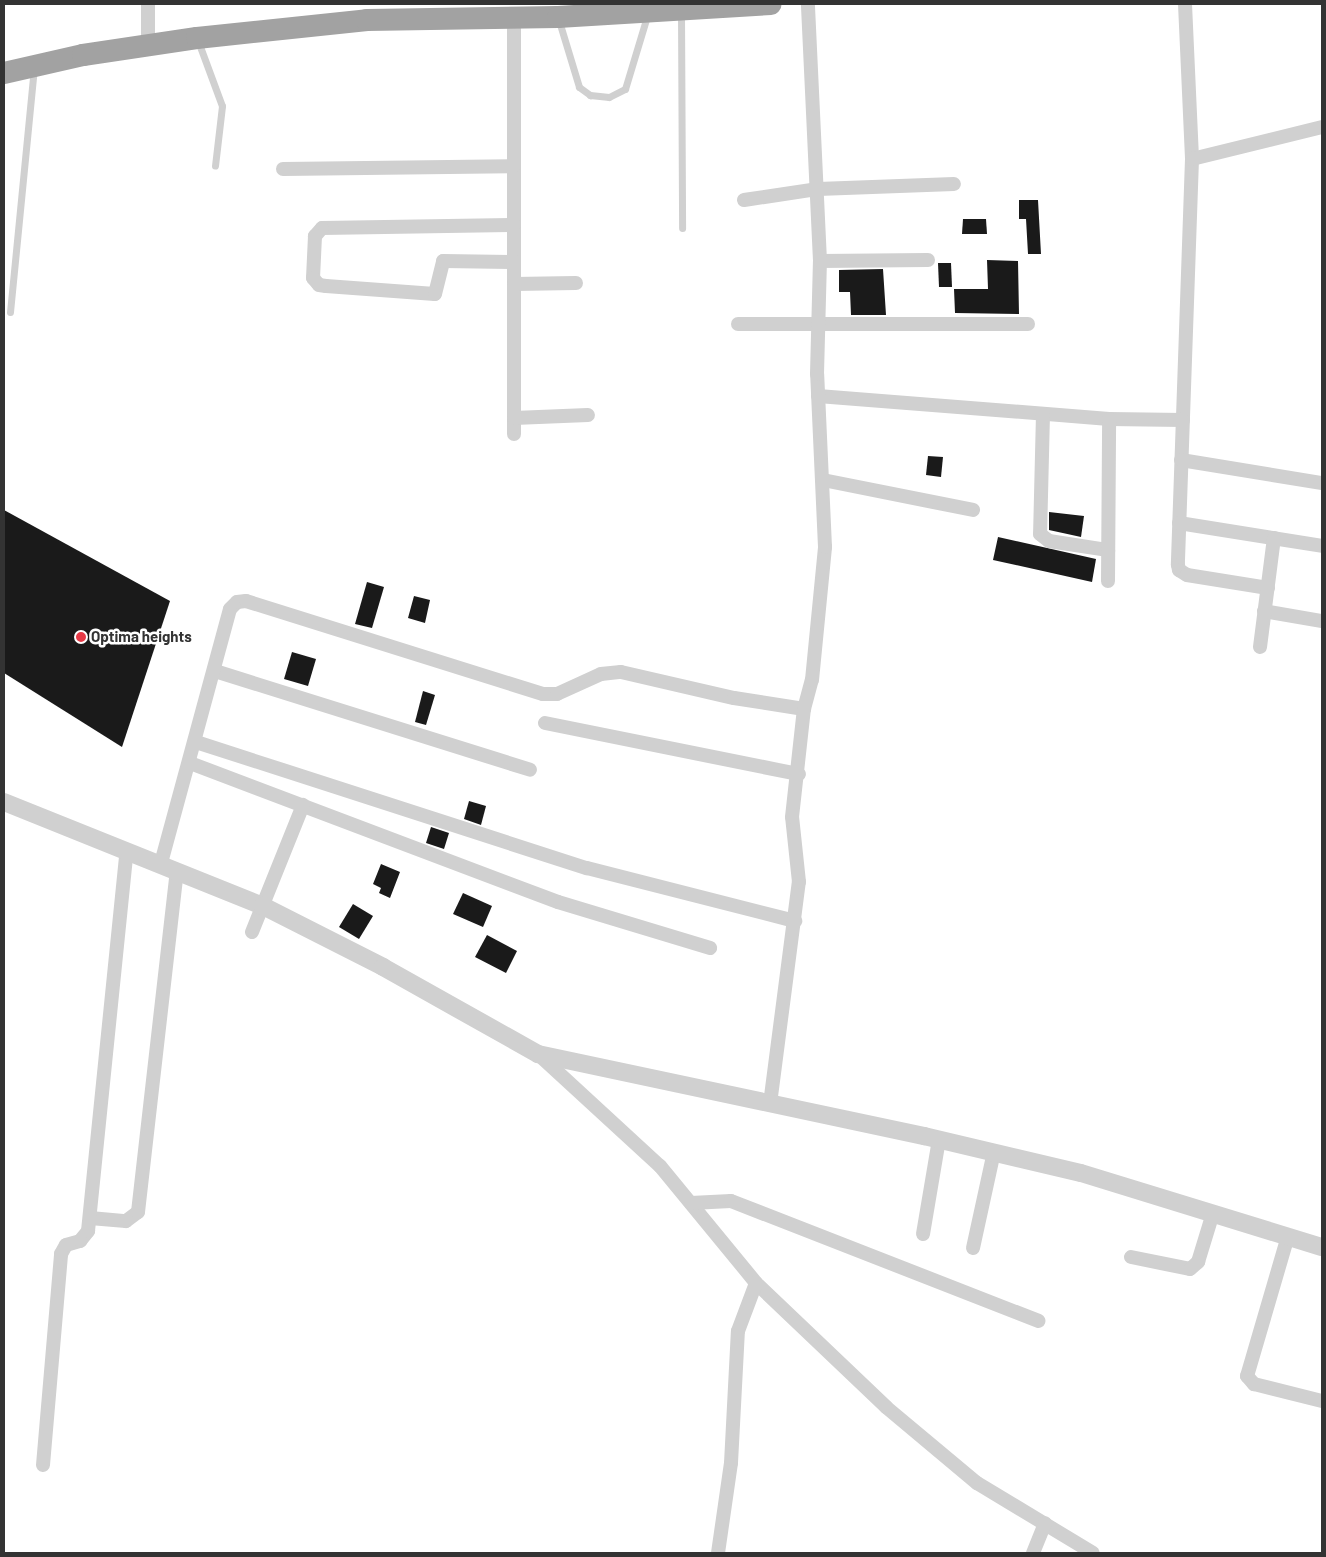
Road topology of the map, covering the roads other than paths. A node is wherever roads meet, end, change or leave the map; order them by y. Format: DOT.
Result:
graph roads {
  1 [pos="148,4"];
  2 [pos="772,4"];
  3 [pos="808,4"];
  4 [pos="1185,4"];
  5 [pos="681,11"];
  6 [pos="648,13"];
  7 [pos="558,17"];
  8 [pos="514,18"];
  9 [pos="197,38"];
  10 [pos="148,46"];
  11 [pos="35,66"];
  12 [pos="4,73"];
  13 [pos="1322,128"];
  14 [pos="1192,160"];
  15 [pos="215,166"];
  16 [pos="514,166"];
  17 [pos="283,169"];
  18 [pos="954,184"];
  19 [pos="818,190"];
  20 [pos="744,200"];
  21 [pos="514,225"];
  22 [pos="682,228"];
  23 [pos="928,260"];
  24 [pos="820,261"];
  25 [pos="514,262"];
  26 [pos="576,283"];
  27 [pos="514,284"];
  28 [pos="10,312"];
  29 [pos="738,324"];
  30 [pos="1028,324"];
  31 [pos="818,325"];
  32 [pos="818,396"];
  33 [pos="1043,414"];
  34 [pos="588,415"];
  35 [pos="514,418"];
  36 [pos="1109,419"];
  37 [pos="1183,420"];
  38 [pos="514,434"];
  39 [pos="1181,460"];
  40 [pos="823,480"];
  41 [pos="1322,483"];
  42 [pos="973,510"];
  43 [pos="1179,523"];
  44 [pos="1274,538"];
  45 [pos="1322,546"];
  46 [pos="1108,550"];
  47 [pos="1108,580"];
  48 [pos="1268,588"];
  49 [pos="1264,612"];
  50 [pos="1322,621"];
  51 [pos="1260,647"];
  52 [pos="215,671"];
  53 [pos="804,709"];
  54 [pos="545,723"];
  55 [pos="196,742"];
  56 [pos="190,763"];
  57 [pos="530,770"];
  58 [pos="799,774"];
  59 [pos="4,802"];
  60 [pos="303,805"];
  61 [pos="127,850"];
  62 [pos="169,866"];
  63 [pos="263,906"];
  64 [pos="795,921"];
  65 [pos="252,932"];
  66 [pos="710,948"];
  67 [pos="538,1054"];
  68 [pos="770,1104"];
  69 [pos="939,1139"];
  70 [pos="994,1152"];
  71 [pos="691,1203"];
  72 [pos="1212,1213"];
  73 [pos="90,1218"];
  74 [pos="923,1234"];
  75 [pos="1288,1236"];
  76 [pos="1322,1247"];
  77 [pos="973,1248"];
  78 [pos="1132,1258"];
  79 [pos="756,1283"];
  80 [pos="1038,1321"];
  81 [pos="1322,1401"];
  82 [pos="43,1465"];
  83 [pos="1045,1523"];
  84 [pos="1087,1551"];
  85 [pos="718,1553"];
  86 [pos="1033,1553"];
  1 -- 10 [label="street"];
  2 -- 5 [label="highway"];
  3 -- 19 [label="street"];
  4 -- 14 [label="street"];
  5 -- 6 [label="highway"];
  5 -- 22 [label="lane"];
  6 -- 7 [label="highway"];
  6 -- 7 [label="lane"];
  7 -- 8 [label="highway"];
  8 -- 9 [label="highway"];
  8 -- 16 [label="street"];
  9 -- 10 [label="highway"];
  9 -- 15 [label="lane"];
  10 -- 11 [label="highway"];
  11 -- 12 [label="highway"];
  11 -- 28 [label="lane"];
  13 -- 14 [label="street"];
  14 -- 37 [label="street"];
  16 -- 17 [label="street"];
  16 -- 21 [label="street"];
  18 -- 19 [label="street"];
  19 -- 20 [label="street"];
  19 -- 24 [label="street"];
  21 -- 25 [label="street"];
  21 -- 25 [label="street"];
  23 -- 24 [label="street"];
  24 -- 31 [label="street"];
  25 -- 27 [label="street"];
  26 -- 27 [label="street"];
  27 -- 35 [label="street"];
  29 -- 31 [label="street"];
  30 -- 31 [label="street"];
  31 -- 32 [label="street"];
  32 -- 33 [label="street"];
  32 -- 40 [label="street"];
  33 -- 36 [label="street"];
  33 -- 46 [label="street"];
  34 -- 35 [label="street"];
  35 -- 38 [label="street"];
  36 -- 37 [label="street"];
  36 -- 46 [label="street"];
  37 -- 39 [label="street"];
  39 -- 41 [label="street"];
  39 -- 43 [label="street"];
  40 -- 42 [label="street"];
  40 -- 53 [label="street"];
  43 -- 44 [label="street"];
  43 -- 48 [label="street"];
  44 -- 45 [label="street"];
  44 -- 48 [label="street"];
  46 -- 47 [label="street"];
  48 -- 49 [label="street"];
  49 -- 50 [label="street"];
  49 -- 51 [label="street"];
  52 -- 53 [label="street"];
  52 -- 55 [label="street"];
  52 -- 57 [label="street"];
  53 -- 58 [label="street"];
  54 -- 58 [label="street"];
  55 -- 56 [label="street"];
  55 -- 64 [label="street"];
  56 -- 60 [label="street"];
  56 -- 62 [label="street"];
  58 -- 64 [label="street"];
  59 -- 61 [label="street"];
  60 -- 63 [label="street"];
  60 -- 66 [label="street"];
  61 -- 62 [label="street"];
  61 -- 73 [label="street"];
  62 -- 63 [label="street"];
  62 -- 73 [label="street"];
  63 -- 65 [label="street"];
  63 -- 67 [label="street"];
  64 -- 68 [label="street"];
  67 -- 68 [label="street"];
  67 -- 71 [label="street"];
  68 -- 69 [label="street"];
  69 -- 70 [label="street"];
  69 -- 74 [label="street"];
  70 -- 72 [label="street"];
  70 -- 77 [label="street"];
  71 -- 79 [label="street"];
  71 -- 80 [label="street"];
  72 -- 75 [label="street"];
  72 -- 78 [label="street"];
  73 -- 82 [label="street"];
  75 -- 76 [label="street"];
  75 -- 81 [label="street"];
  79 -- 83 [label="street"];
  79 -- 85 [label="street"];
  83 -- 84 [label="street"];
  83 -- 86 [label="street"];
}
